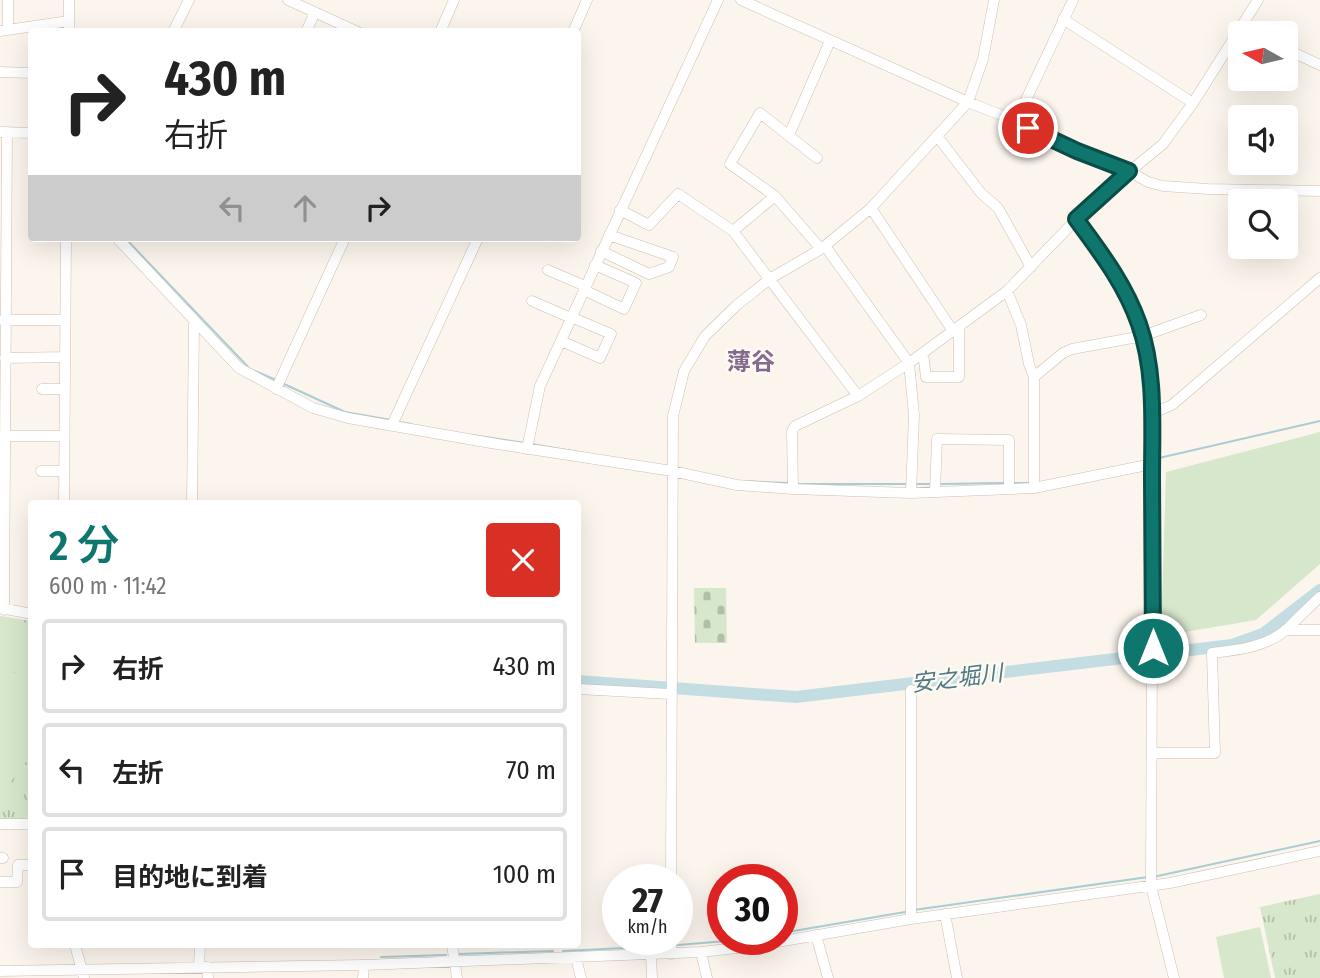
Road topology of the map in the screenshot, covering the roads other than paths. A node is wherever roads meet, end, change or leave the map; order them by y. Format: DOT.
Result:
graph roads {
  1 [pos="8,0"];
  2 [pos="69,0"];
  3 [pos="189,0"];
  4 [pos="288,0"];
  5 [pos="454,0"];
  6 [pos="587,0"];
  7 [pos="718,0"];
  8 [pos="741,0"];
  9 [pos="994,0"];
  10 [pos="1073,0"];
  11 [pos="1258,0"];
  12 [pos="315,12"];
  13 [pos="1063,19"];
  14 [pos="1244,21"];
  15 [pos="69,26"];
  16 [pos="43,28"];
  17 [pos="175,28"];
  18 [pos="308,28"];
  19 [pos="349,28"];
  20 [pos="442,28"];
  21 [pos="575,28"];
  22 [pos="28,29"];
  23 [pos="4,31"];
  24 [pos="830,41"];
  25 [pos="1228,46"];
  26 [pos="1298,55"];
  27 [pos="1320,65"];
  28 [pos="0,72"];
  29 [pos="28,73"];
  30 [pos="968,102"];
  31 [pos="1192,103"];
  32 [pos="1016,121"];
  33 [pos="3,132"];
  34 [pos="28,133"];
  35 [pos="789,135"];
  36 [pos="937,136"];
  37 [pos="817,158"];
  38 [pos="1129,171"];
  39 [pos="1320,191"];
  40 [pos="775,196"];
  41 [pos="871,208"];
  42 [pos="620,210"];
  43 [pos="1076,219"];
  44 [pos="733,231"];
  45 [pos="609,234"];
  46 [pos="66,242"];
  47 [pos="121,242"];
  48 [pos="343,242"];
  49 [pos="476,242"];
  50 [pos="823,247"];
  51 [pos="601,251"];
  52 [pos="3,259"];
  53 [pos="595,265"];
  54 [pos="1031,268"];
  55 [pos="548,270"];
  56 [pos="771,278"];
  57 [pos="1320,278"];
  58 [pos="584,288"];
  59 [pos="1007,291"];
  60 [pos="532,301"];
  61 [pos="1200,315"];
  62 [pos="571,318"];
  63 [pos="3,320"];
  64 [pos="65,320"];
  65 [pos="194,323"];
  66 [pos="956,329"];
  67 [pos="1143,336"];
  68 [pos="561,341"];
  69 [pos="923,353"];
  70 [pos="65,357"];
  71 [pos="5,358"];
  72 [pos="909,363"];
  73 [pos="1034,377"];
  74 [pos="41,389"];
  75 [pos="65,389"];
  76 [pos="276,389"];
  77 [pos="858,396"];
  78 [pos="1153,413"];
  79 [pos="392,425"];
  80 [pos="3,436"];
  81 [pos="64,436"];
  82 [pos="527,449"];
  83 [pos="1152,461"];
  84 [pos="41,471"];
  85 [pos="64,471"];
  86 [pos="672,471"];
  87 [pos="2,481"];
  88 [pos="1034,488"];
  89 [pos="793,489"];
  90 [pos="1009,489"];
  91 [pos="935,492"];
  92 [pos="911,493"];
  93 [pos="64,500"];
  94 [pos="191,500"];
  95 [pos="1320,597"];
  96 [pos="2,609"];
  97 [pos="28,613"];
  98 [pos="1285,630"];
  99 [pos="1320,630"];
  100 [pos="581,688"];
  101 [pos="911,690"];
  102 [pos="670,694"];
  103 [pos="1153,752"];
  104 [pos="0,824"];
  105 [pos="28,824"];
  106 [pos="1320,851"];
  107 [pos="671,864"];
  108 [pos="28,865"];
  109 [pos="1151,880"];
  110 [pos="0,882"];
  111 [pos="911,913"];
  112 [pos="944,915"];
  113 [pos="816,935"];
  114 [pos="76,948"];
  115 [pos="201,948"];
  116 [pos="452,948"];
  117 [pos="701,952"];
  118 [pos="693,953"];
  119 [pos="633,955"];
  120 [pos="652,955"];
  121 [pos="576,958"];
  122 [pos="453,962"];
  123 [pos="364,965"];
  124 [pos="0,971"];
  125 [pos="205,971"];
  126 [pos="83,974"];
  127 [pos="363,978"];
  128 [pos="457,978"];
  129 [pos="581,978"];
  130 [pos="652,978"];
  131 [pos="707,978"];
  132 [pos="828,978"];
  133 [pos="957,978"];
  134 [pos="1174,978"];
  1 -- 23 [label="street"];
  2 -- 15 [label="street"];
  3 -- 17 [label="street"];
  4 -- 12 [label="street"];
  5 -- 20 [label="street"];
  6 -- 21 [label="street"];
  7 -- 42 [label="street"];
  8 -- 24 [label="street"];
  9 -- 30 [label="street"];
  10 -- 13 [label="street"];
  11 -- 14 [label="street"];
  12 -- 18 [label="street"];
  12 -- 19 [label="street"];
  13 -- 31 [label="street"];
  13 -- 32 [label="street"];
  15 -- 16 [label="street"];
  22 -- 23 [label="street"];
  24 -- 30 [label="street"];
  24 -- 35 [label="street"];
  25 -- 31 [label="street"];
  26 -- 27 [label="street"];
  28 -- 29 [label="street"];
  30 -- 32 [label="street"];
  30 -- 36 [label="street"];
  31 -- 38 [label="street"];
  32 -- 38 [label="street"];
  33 -- 34 [label="street"];
  33 -- 52 [label="street"];
  35 -- 37 [label="street"];
  35 -- 40 [label="street"];
  36 -- 41 [label="street"];
  36 -- 54 [label="street"];
  38 -- 39 [label="street"];
  38 -- 43 [label="street"];
  40 -- 44 [label="street"];
  40 -- 50 [label="street"];
  41 -- 50 [label="street"];
  41 -- 66 [label="street"];
  42 -- 44 [label="street"];
  42 -- 45 [label="street"];
  43 -- 54 [label="street"];
  43 -- 67 [label="street"];
  44 -- 56 [label="street"];
  45 -- 51 [label="street"];
  45 -- 51 [label="street"];
  46 -- 64 [label="street"];
  47 -- 65 [label="street"];
  48 -- 76 [label="street"];
  49 -- 79 [label="street"];
  50 -- 56 [label="street"];
  50 -- 72 [label="street"];
  51 -- 53 [label="street"];
  52 -- 63 [label="street"];
  53 -- 58 [label="street"];
  53 -- 58 [label="street"];
  54 -- 59 [label="street"];
  55 -- 58 [label="street"];
  56 -- 77 [label="street"];
  56 -- 86 [label="street"];
  57 -- 78 [label="street"];
  58 -- 62 [label="street"];
  59 -- 66 [label="street"];
  59 -- 73 [label="street"];
  60 -- 62 [label="street"];
  61 -- 67 [label="street"];
  62 -- 68 [label="street"];
  62 -- 68 [label="street"];
  63 -- 64 [label="street"];
  63 -- 71 [label="street"];
  64 -- 70 [label="street"];
  65 -- 76 [label="street"];
  65 -- 94 [label="street"];
  66 -- 69 [label="street"];
  66 -- 69 [label="street"];
  67 -- 73 [label="street"];
  67 -- 78 [label="street"];
  68 -- 82 [label="street"];
  69 -- 72 [label="street"];
  70 -- 71 [label="street"];
  70 -- 75 [label="street"];
  71 -- 80 [label="street"];
  72 -- 77 [label="street"];
  72 -- 92 [label="street"];
  73 -- 88 [label="street"];
  74 -- 75 [label="street"];
  75 -- 81 [label="street"];
  76 -- 79 [label="street"];
  77 -- 89 [label="street"];
  78 -- 83 [label="street"];
  79 -- 82 [label="street"];
  80 -- 81 [label="street"];
  80 -- 87 [label="street"];
  81 -- 85 [label="street"];
  82 -- 86 [label="street"];
  83 -- 88 [label="street"];
  83 -- 103 [label="street"];
  84 -- 85 [label="street"];
  85 -- 93 [label="street"];
  86 -- 89 [label="street"];
  86 -- 102 [label="street"];
  87 -- 96 [label="street"];
  88 -- 90 [label="street"];
  89 -- 92 [label="street"];
  90 -- 91 [label="street"];
  90 -- 91 [label="street"];
  91 -- 92 [label="street"];
  95 -- 98 [label="street"];
  96 -- 97 [label="street"];
  98 -- 99 [label="street"];
  98 -- 103 [label="street"];
  100 -- 102 [label="street"];
  101 -- 111 [label="street"];
  102 -- 107 [label="street"];
  103 -- 109 [label="street"];
  104 -- 105 [label="street"];
  106 -- 109 [label="street"];
  108 -- 110 [label="street"];
  109 -- 112 [label="street"];
  109 -- 134 [label="street"];
  111 -- 112 [label="street"];
  111 -- 113 [label="street"];
  112 -- 133 [label="street"];
  113 -- 117 [label="street"];
  113 -- 132 [label="street"];
  114 -- 126 [label="street"];
  115 -- 125 [label="street"];
  116 -- 122 [label="street"];
  117 -- 118 [label="street"];
  117 -- 131 [label="street"];
  119 -- 121 [label="street"];
  120 -- 130 [label="street"];
  121 -- 122 [label="street"];
  121 -- 129 [label="street"];
  122 -- 123 [label="street"];
  122 -- 128 [label="street"];
  123 -- 125 [label="street"];
  123 -- 127 [label="street"];
  124 -- 126 [label="street"];
  125 -- 126 [label="street"];
}
